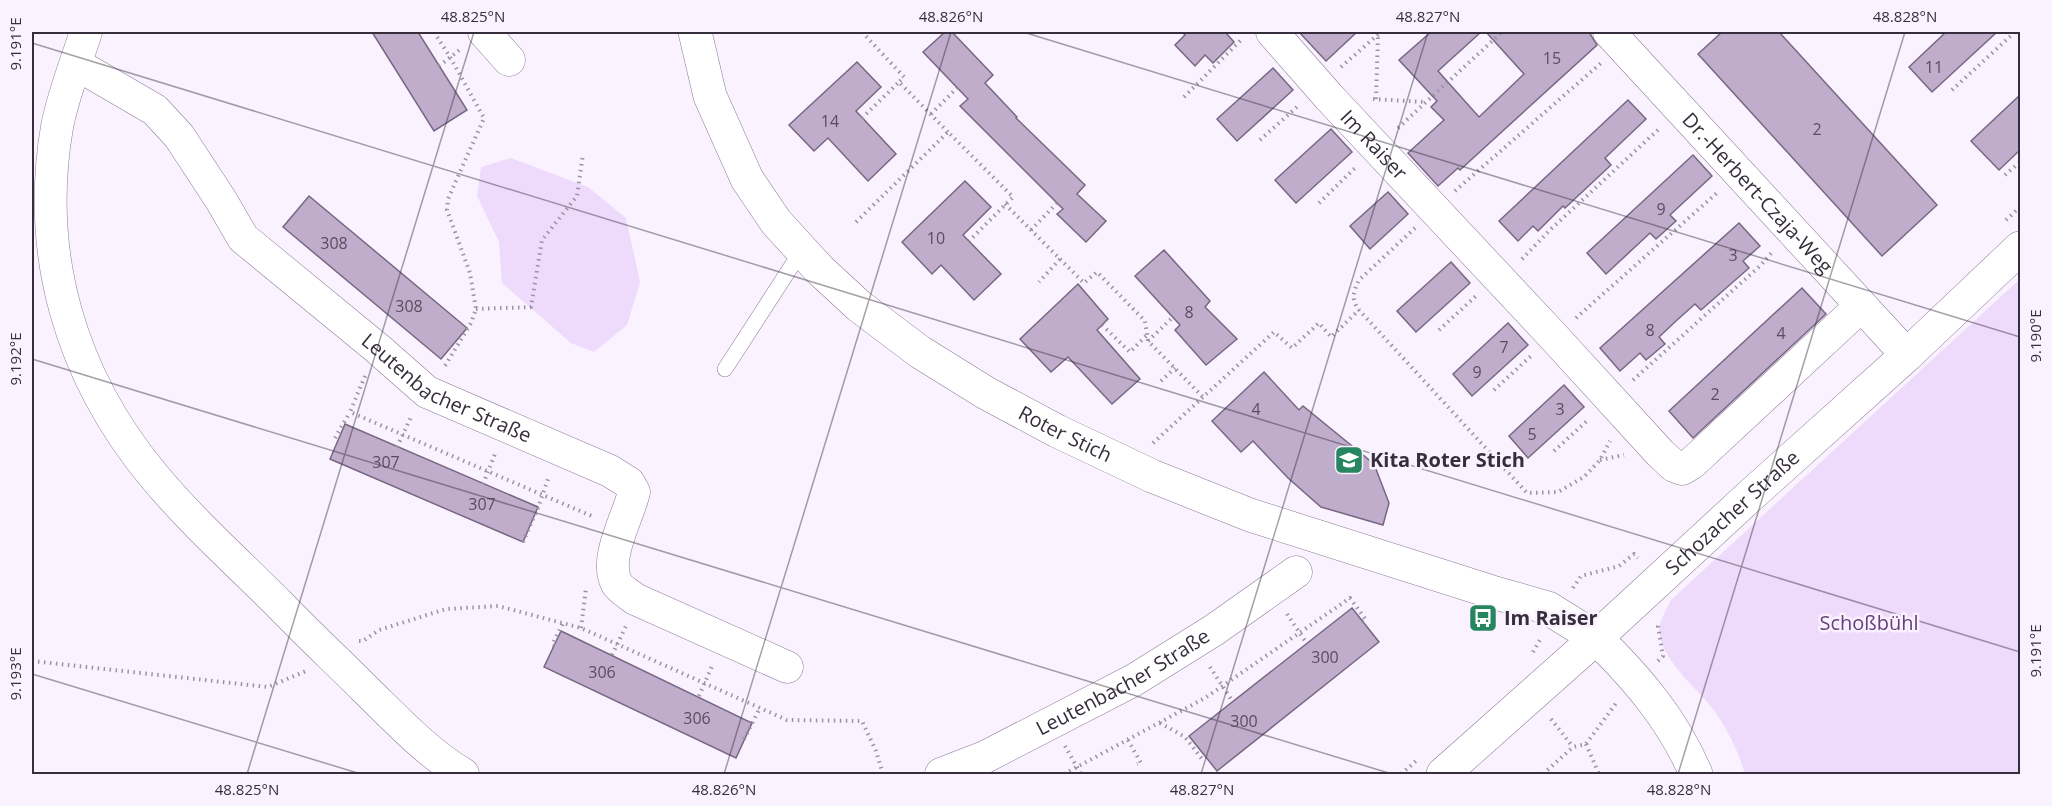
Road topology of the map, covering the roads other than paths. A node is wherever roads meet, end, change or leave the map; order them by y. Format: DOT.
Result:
graph roads {
  1 [pos="86,32"];
  2 [pos="484,32"];
  3 [pos="696,32"];
  4 [pos="1272,32"];
  5 [pos="1616,40"];
  6 [pos="509,60"];
  7 [pos="76,64"];
  8 [pos="2020,248"];
  9 [pos="802,250"];
  10 [pos="1861,306"];
  11 [pos="1907,355"];
  12 [pos="725,369"];
  13 [pos="1296,572"];
  14 [pos="1596,638"];
  15 [pos="787,667"];
  16 [pos="463,774"];
  17 [pos="941,774"];
  18 [pos="1443,774"];
  19 [pos="1696,774"];
  1 -- 7 [label="street"];
  2 -- 6 [label="street"];
  3 -- 9 [label="street, Roter Stich"];
  4 -- 10 [label="street, Im Raiser"];
  5 -- 10 [label="street, Dr.-Herbert-Czaja-Weg"];
  7 -- 15 [label="street, Leutenbacher Straße"];
  7 -- 16 [label="street"];
  8 -- 11 [label="street, Schozacher Straße"];
  9 -- 12 [label="lane"];
  9 -- 14 [label="street, Roter Stich"];
  10 -- 11 [label="street, Dr.-Herbert-Czaja-Weg"];
  11 -- 14 [label="street, Schozacher Straße"];
  13 -- 17 [label="street, Leutenbacher Straße"];
  14 -- 18 [label="street, Schozacher Straße"];
  14 -- 19 [label="street, Roter Stich"];
}
